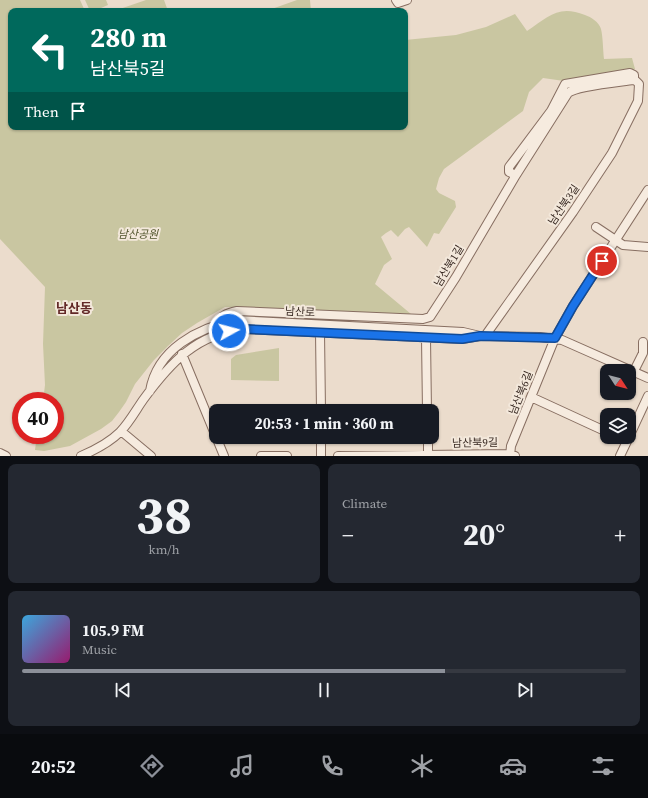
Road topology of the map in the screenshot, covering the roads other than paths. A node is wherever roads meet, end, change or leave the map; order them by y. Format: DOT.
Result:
graph roads {
  1 [pos="396,0"];
  2 [pos="407,0"];
  3 [pos="516,175"];
  4 [pos="648,190"];
  5 [pos="596,227"];
  6 [pos="616,240"];
  7 [pos="648,247"];
  8 [pos="215,326"];
  9 [pos="320,332"];
  10 [pos="483,336"];
  11 [pos="426,338"];
  12 [pos="555,338"];
  13 [pos="643,342"];
  14 [pos="182,354"];
  15 [pos="619,364"];
  16 [pos="636,367"];
  17 [pos="636,372"];
  18 [pos="648,378"];
  19 [pos="150,391"];
  20 [pos="648,396"];
  21 [pos="531,397"];
  22 [pos="321,404"];
  23 [pos="427,404"];
  24 [pos="636,421"];
  25 [pos="600,429"];
  26 [pos="121,431"];
  27 [pos="321,444"];
  28 [pos="428,444"];
  29 [pos="625,444"];
  30 [pos="428,455"];
  31 [pos="512,455"];
  32 [pos="81,456"];
  33 [pos="151,456"];
  34 [pos="224,456"];
  35 [pos="261,456"];
  36 [pos="287,456"];
  37 [pos="321,456"];
  38 [pos="338,456"];
  39 [pos="620,456"];
  1 -- 2 [label="street"];
  3 -- 8 [label="street, 남산북1길"];
  3 -- 10 [label="street, 남산북3길"];
  4 -- 6 [label="street, 남산북6길"];
  5 -- 6 [label="street"];
  6 -- 7 [label="street"];
  6 -- 12 [label="street, 남산북6길"];
  8 -- 10 [label="street, 남산로"];
  8 -- 19 [label="street, 남산로"];
  9 -- 11 [label="street, 남산로"];
  9 -- 14 [label="street, 남산로"];
  9 -- 22 [label="street"];
  10 -- 11 [label="street, 남산로"];
  10 -- 12 [label="street, 남산로"];
  11 -- 23 [label="street"];
  12 -- 15 [label="street, 남산로"];
  12 -- 21 [label="street, 남산북6길"];
  13 -- 16 [label="street"];
  14 -- 19 [label="street, 남산로"];
  14 -- 34 [label="street"];
  17 -- 18 [label="street, 남산로"];
  19 -- 26 [label="street, 남산로"];
  20 -- 24 [label="street"];
  21 -- 25 [label="street"];
  21 -- 31 [label="street, 남산북6길"];
  26 -- 32 [label="street, 남산로"];
  26 -- 33 [label="street"];
  27 -- 37 [label="street"];
  28 -- 30 [label="street"];
  29 -- 39 [label="street"];
  30 -- 31 [label="street, 남산북9길"];
  30 -- 38 [label="street, 남산북9길"];
  35 -- 36 [label="street"];
}
